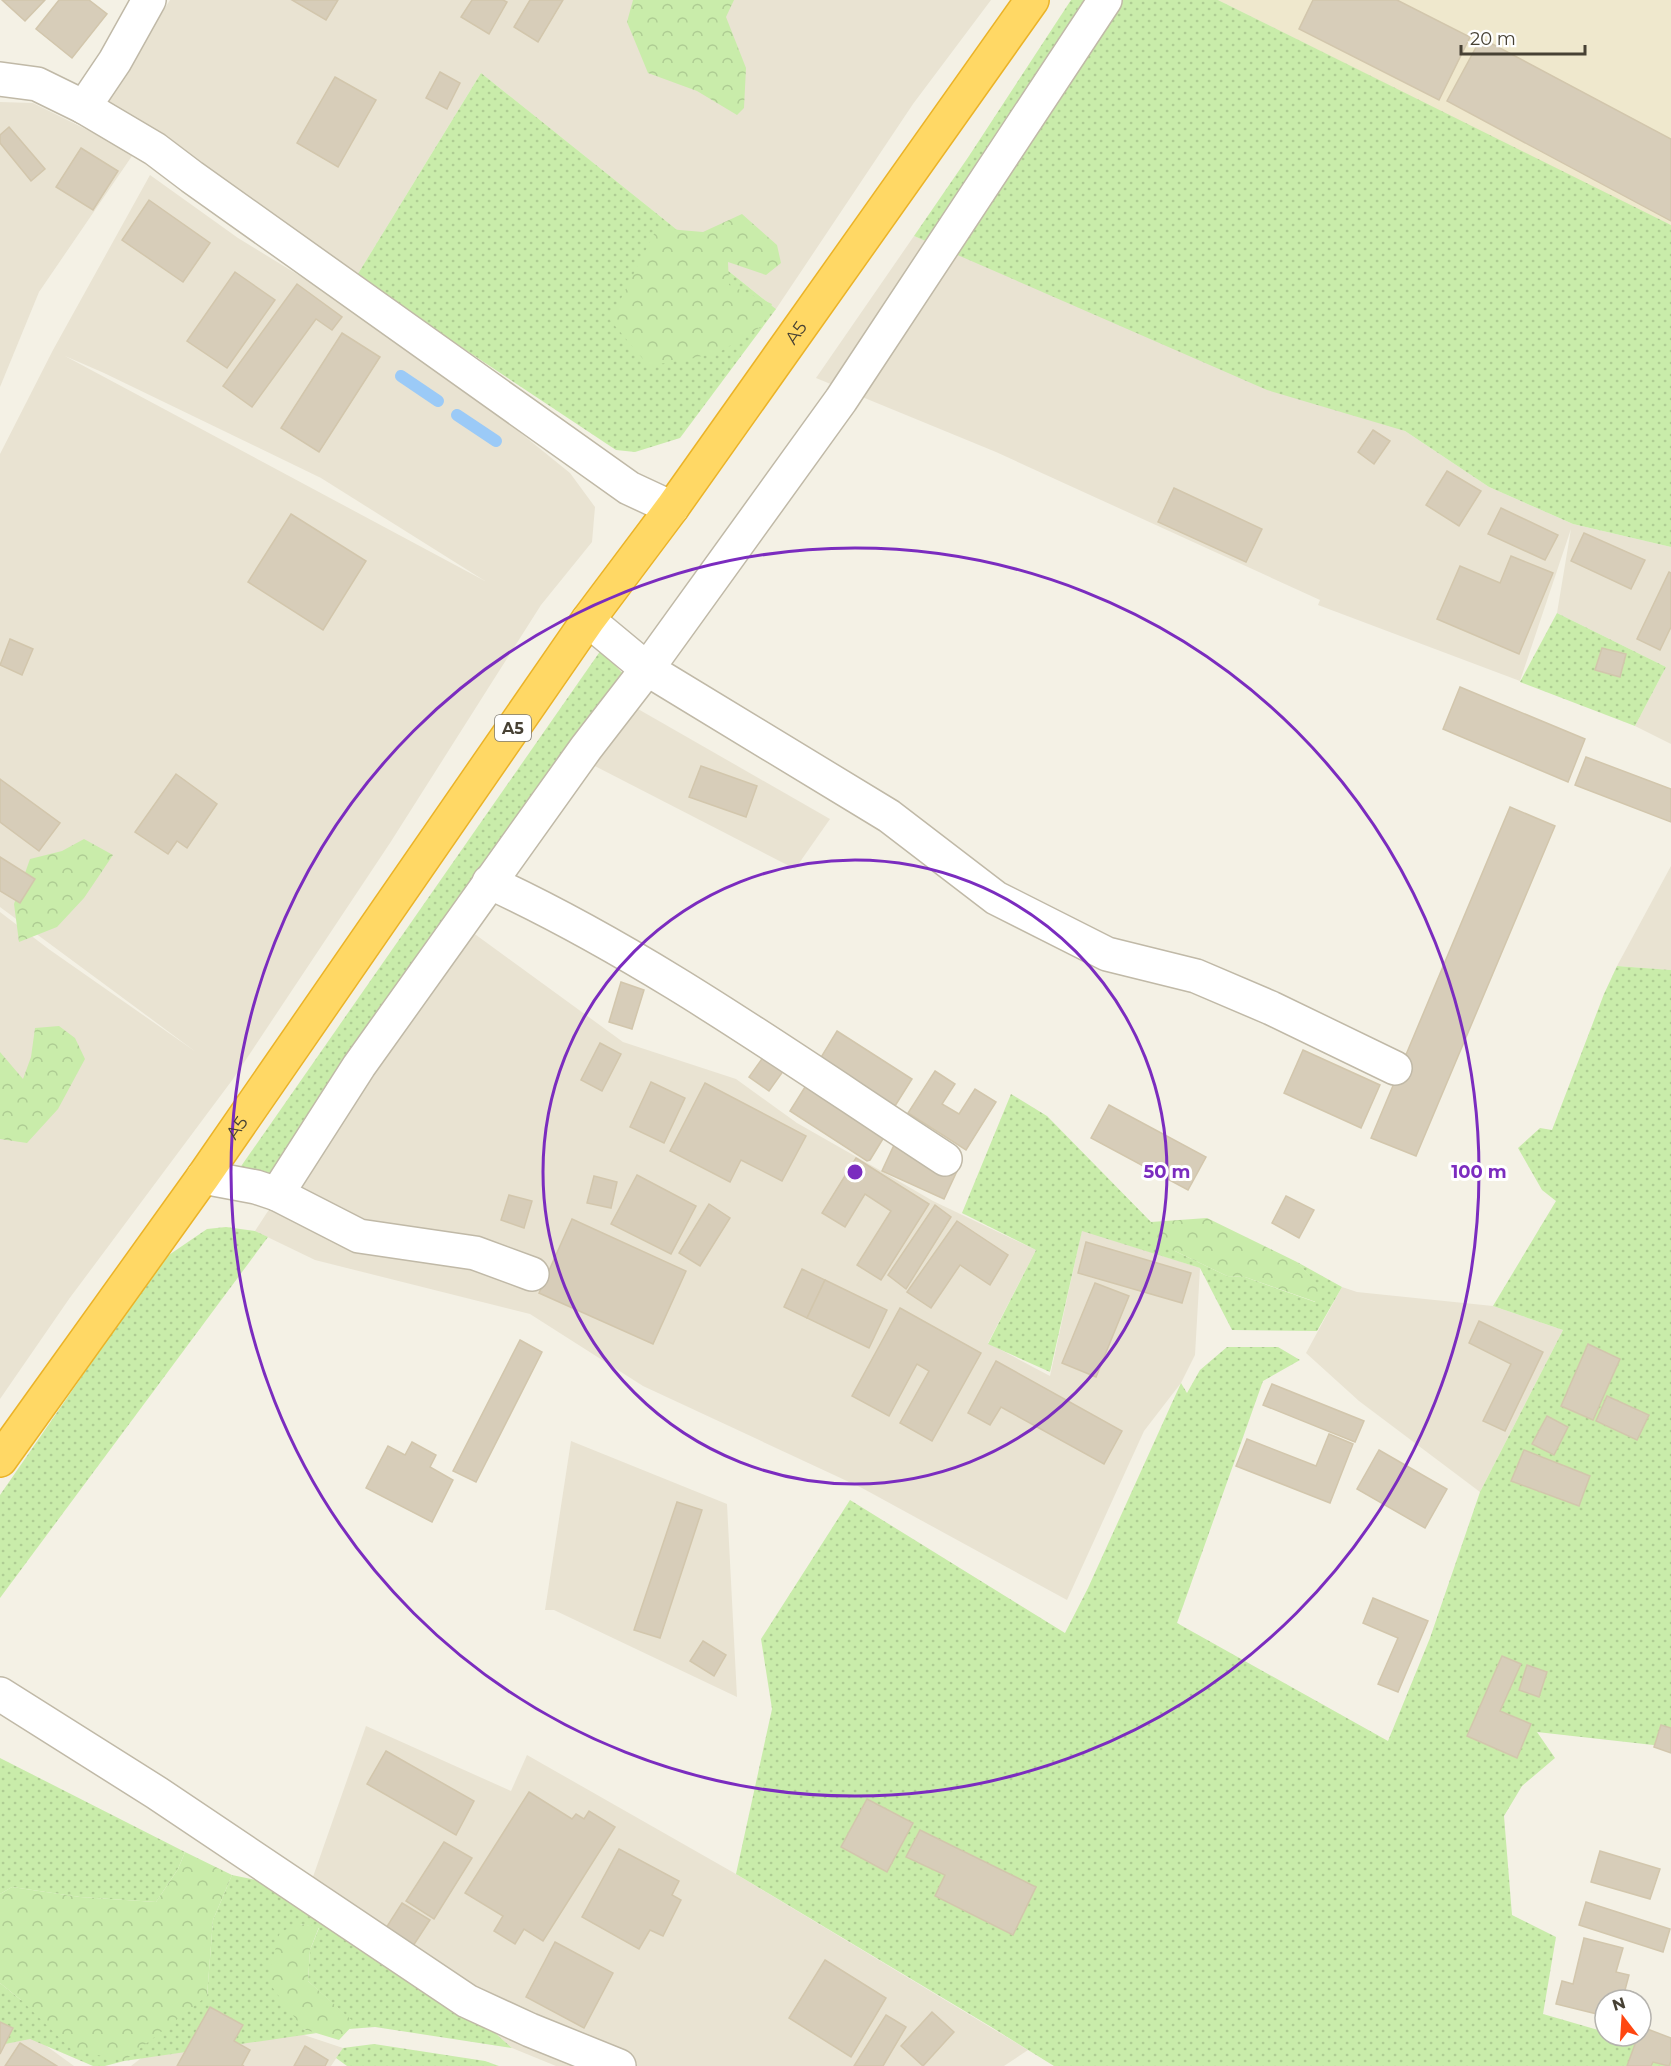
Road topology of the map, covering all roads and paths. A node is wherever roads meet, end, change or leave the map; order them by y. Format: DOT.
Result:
graph roads {
  1 [pos="149,0"];
  2 [pos="1032,0"];
  3 [pos="1105,0"];
  4 [pos="0,79"];
  5 [pos="84,107"];
  6 [pos="672,508"];
  7 [pos="588,620"];
  8 [pos="647,669"];
  9 [pos="489,882"];
  10 [pos="1395,1068"];
  11 [pos="945,1159"];
  12 [pos="203,1177"];
  13 [pos="277,1194"];
  14 [pos="532,1274"];
  15 [pos="0,1460"];
  16 [pos="0,1694"];
  17 [pos="600,2063"];
  1 -- 5 [label="street"];
  2 -- 6 [label="highway, A5 / A5"];
  3 -- 8 [label="street"];
  4 -- 5 [label="street"];
  5 -- 6 [label="street"];
  6 -- 7 [label="highway, A5 / A5"];
  7 -- 8 [label="street"];
  7 -- 12 [label="highway, A5 / A5"];
  8 -- 9 [label="street"];
  8 -- 10 [label="street"];
  9 -- 11 [label="street"];
  9 -- 13 [label="street"];
  12 -- 13 [label="street"];
  12 -- 15 [label="highway, A5 / A5"];
  13 -- 14 [label="street"];
  16 -- 17 [label="street"];
}
